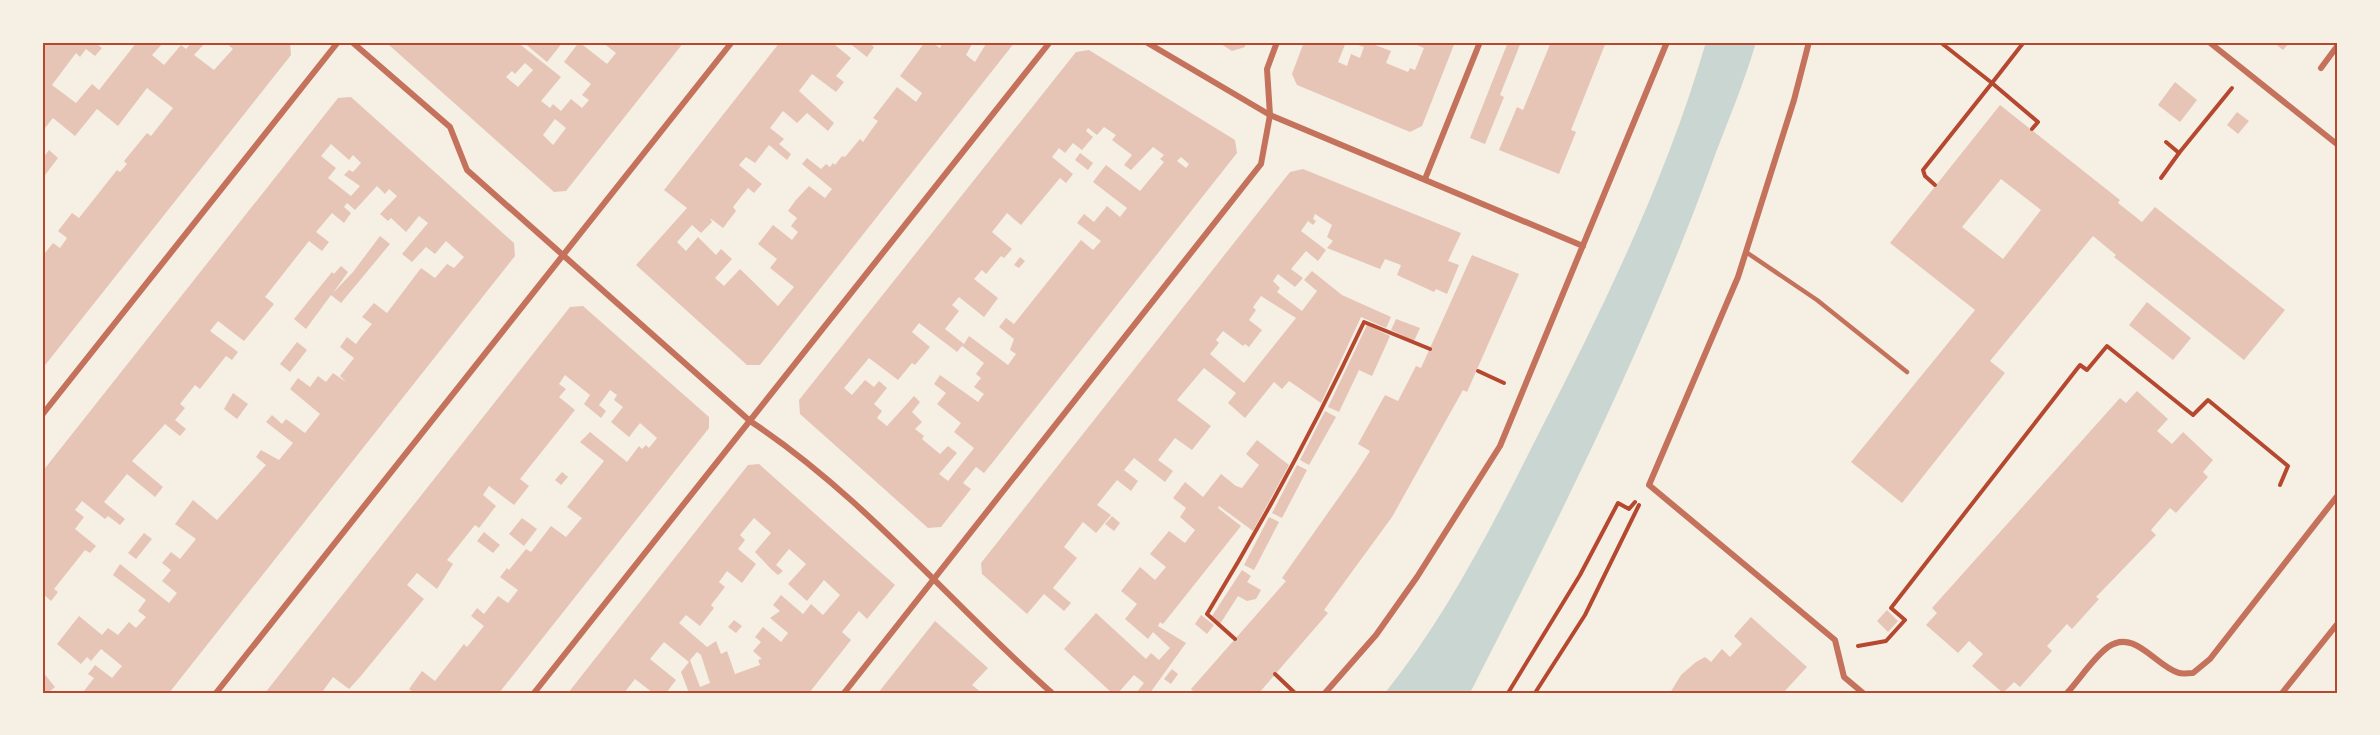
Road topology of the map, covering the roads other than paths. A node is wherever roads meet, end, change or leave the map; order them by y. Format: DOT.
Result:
graph roads {
  1 [pos="352,42"];
  2 [pos="732,42"];
  3 [pos="1050,42"];
  4 [pos="1146,42"];
  5 [pos="1276,42"];
  6 [pos="1480,42"];
  7 [pos="1667,42"];
  8 [pos="1809,42"];
  9 [pos="2209,42"];
  10 [pos="334,44"];
  11 [pos="2338,45"];
  12 [pos="2321,68"];
  13 [pos="1270,115"];
  14 [pos="2338,145"];
  15 [pos="1425,179"];
  16 [pos="1583,246"];
  17 [pos="1746,252"];
  18 [pos="561,256"];
  19 [pos="1907,372"];
  20 [pos="42,415"];
  21 [pos="750,421"];
  22 [pos="2338,495"];
  23 [pos="934,578"];
  24 [pos="2338,623"];
  25 [pos="216,693"];
  26 [pos="534,693"];
  27 [pos="844,693"];
  28 [pos="1052,693"];
  29 [pos="1325,693"];
  30 [pos="1863,693"];
  31 [pos="2067,693"];
  32 [pos="2282,693"];
  1 -- 18 [label="street"];
  2 -- 18 [label="street"];
  3 -- 21 [label="street"];
  4 -- 13 [label="street"];
  5 -- 13 [label="street"];
  6 -- 15 [label="street"];
  7 -- 16 [label="street"];
  8 -- 17 [label="street"];
  9 -- 14 [label="street"];
  10 -- 20 [label="street"];
  11 -- 12 [label="street"];
  13 -- 15 [label="street"];
  13 -- 23 [label="street"];
  15 -- 16 [label="street"];
  16 -- 29 [label="street"];
  17 -- 19 [label="lane"];
  17 -- 30 [label="street"];
  18 -- 21 [label="street"];
  18 -- 25 [label="street"];
  21 -- 23 [label="street"];
  21 -- 26 [label="street"];
  22 -- 31 [label="street"];
  23 -- 27 [label="street"];
  23 -- 28 [label="street"];
  24 -- 32 [label="street"];
}
